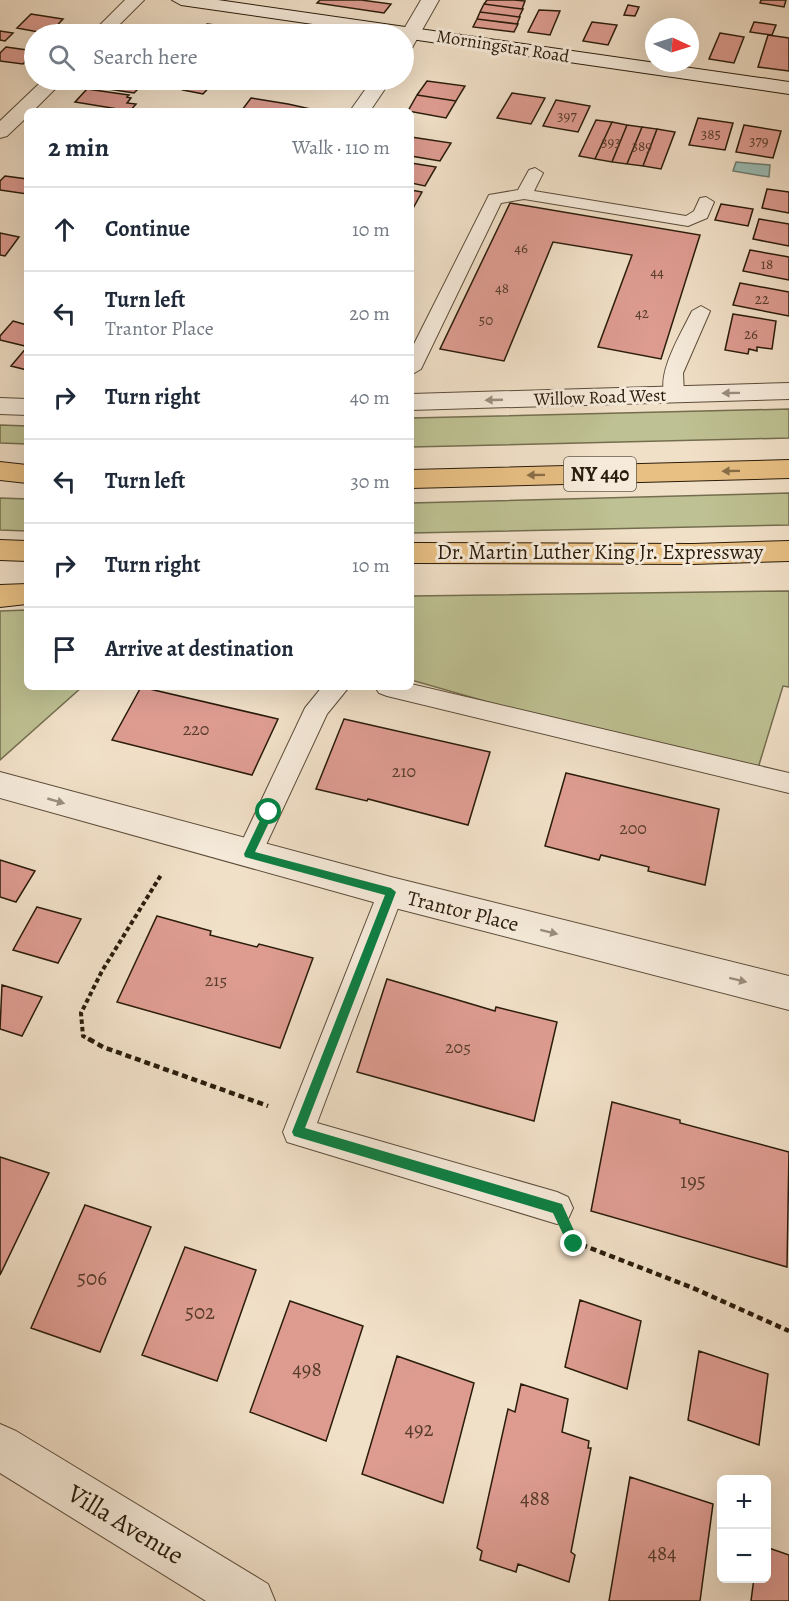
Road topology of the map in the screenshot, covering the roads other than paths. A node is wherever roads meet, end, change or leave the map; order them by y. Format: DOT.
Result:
graph roads {
  1 [pos="135,0"];
  2 [pos="181,0"];
  3 [pos="430,0"];
  4 [pos="110,24"];
  5 [pos="321,24"];
  6 [pos="414,28"];
  7 [pos="414,40"];
  8 [pos="789,88"];
  9 [pos="44,90"];
  10 [pos="374,90"];
  11 [pos="25,108"];
  12 [pos="362,108"];
  13 [pos="24,109"];
  14 [pos="0,132"];
  15 [pos="535,173"];
  16 [pos="524,194"];
  17 [pos="706,202"];
  18 [pos="701,310"];
  19 [pos="414,363"];
  20 [pos="789,391"];
  21 [pos="674,395"];
  22 [pos="414,402"];
  23 [pos="0,406"];
  24 [pos="24,408"];
  25 [pos="789,469"];
  26 [pos="0,471"];
  27 [pos="24,475"];
  28 [pos="24,476"];
  29 [pos="0,478"];
  30 [pos="414,478"];
  31 [pos="0,550"];
  32 [pos="24,551"];
  33 [pos="789,551"];
  34 [pos="414,553"];
  35 [pos="693,554"];
  36 [pos="414,574"];
  37 [pos="24,594"];
  38 [pos="0,596"];
  39 [pos="333,690"];
  40 [pos="400,690"];
  41 [pos="789,783"];
  42 [pos="0,785"];
  43 [pos="249,854"];
  44 [pos="391,892"];
  45 [pos="789,993"];
  46 [pos="557,1208"];
  47 [pos="0,1447"];
  48 [pos="251,1601"];
  1 -- 4 [label="street"];
  2 -- 5 [label="street, Morningstar Road"];
  3 -- 6 [label="street"];
  7 -- 8 [label="street, Morningstar Road"];
  9 -- 11 [label="street"];
  10 -- 12 [label="street"];
  13 -- 14 [label="street"];
  15 -- 16 [label="lane"];
  16 -- 17 [label="lane"];
  16 -- 19 [label="lane"];
  18 -- 21 [label="lane"];
  20 -- 21 [label="street, Willow Road West, one-way"];
  21 -- 22 [label="street, Willow Road West, one-way"];
  23 -- 24 [label="street"];
  25 -- 30 [label="highway, NY 440, one-way"];
  26 -- 27 [label="highway"];
  28 -- 29 [label="highway"];
  31 -- 32 [label="highway"];
  33 -- 35 [label="highway, Dr. Martin Luther King Jr. Expressway"];
  34 -- 35 [label="highway, Dr. Martin Luther King Jr. Expressway"];
  35 -- 36 [label="highway"];
  37 -- 38 [label="highway"];
  39 -- 43 [label="lane"];
  40 -- 41 [label="lane"];
  42 -- 43 [label="street, Trantor Place, one-way"];
  43 -- 44 [label="street, Trantor Place"];
  44 -- 45 [label="street, Trantor Place, one-way"];
  44 -- 46 [label="lane"];
  47 -- 48 [label="street, Villa Avenue"];
}
